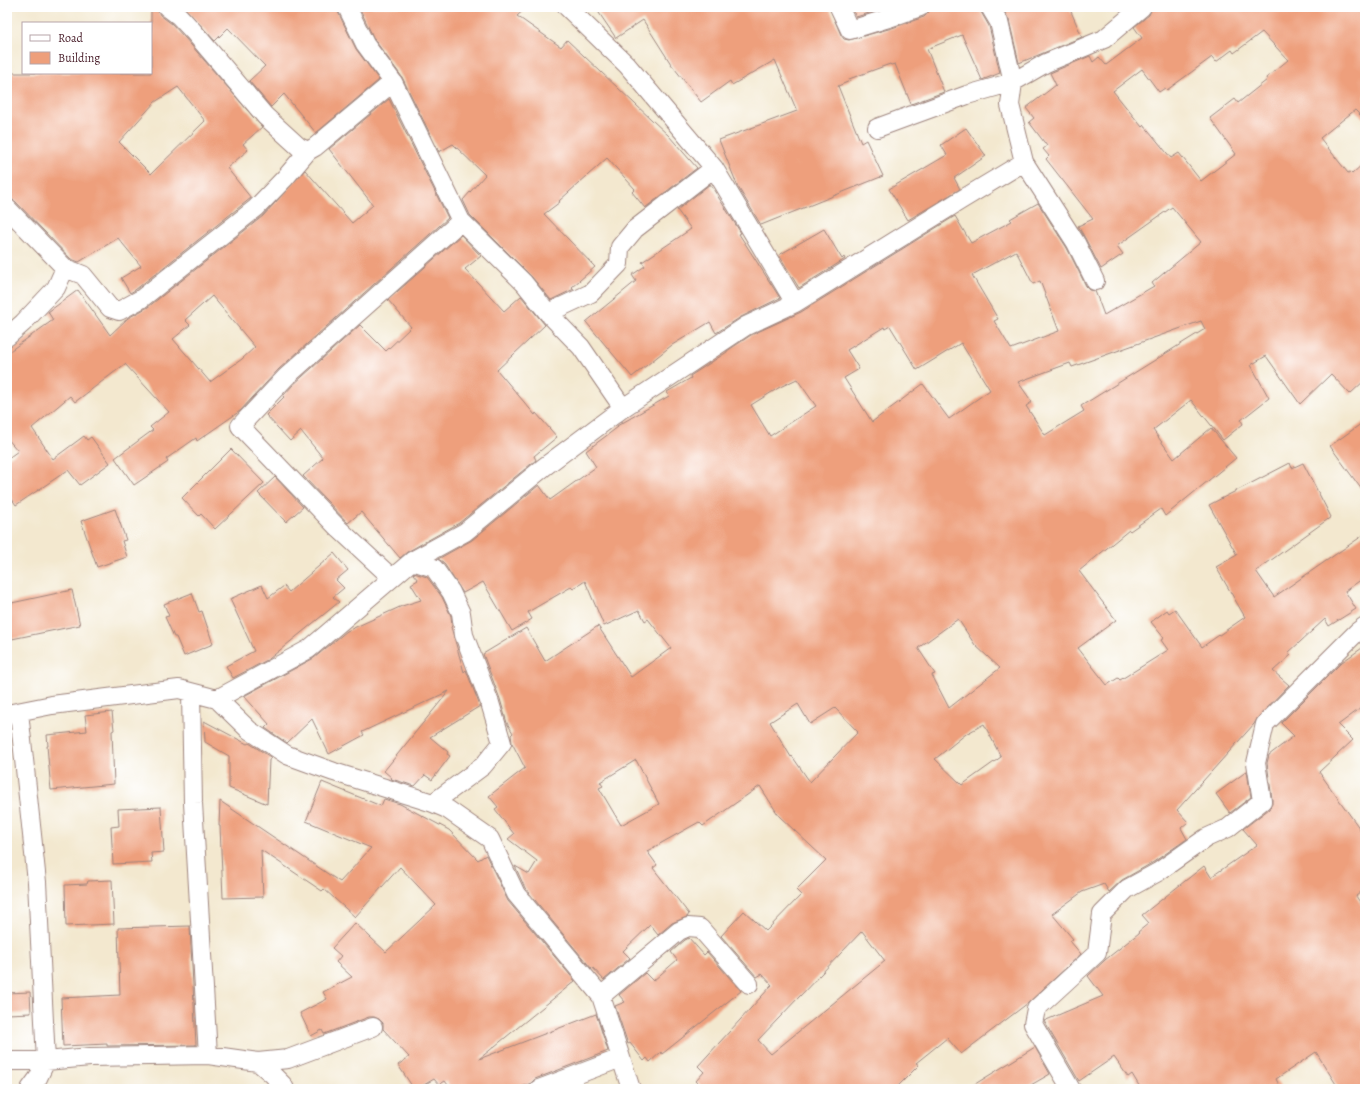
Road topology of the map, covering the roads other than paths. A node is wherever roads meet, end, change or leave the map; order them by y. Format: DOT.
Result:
graph roads {
  1 [pos="167,7"];
  2 [pos="347,7"];
  3 [pos="567,7"];
  4 [pos="840,7"];
  5 [pos="920,7"];
  6 [pos="990,7"];
  7 [pos="1142,7"];
  8 [pos="393,82"];
  9 [pos="1013,82"];
  10 [pos="877,128"];
  11 [pos="308,151"];
  12 [pos="1024,162"];
  13 [pos="714,168"];
  14 [pos="7,208"];
  15 [pos="461,221"];
  16 [pos="65,268"];
  17 [pos="1095,281"];
  18 [pos="795,304"];
  19 [pos="548,313"];
  20 [pos="7,337"];
  21 [pos="623,408"];
  22 [pos="412,561"];
  23 [pos="392,578"];
  24 [pos="1365,626"];
  25 [pos="191,693"];
  26 [pos="217,699"];
  27 [pos="13,713"];
  28 [pos="433,803"];
  29 [pos="749,984"];
  30 [pos="601,996"];
  31 [pos="373,1028"];
  32 [pos="208,1055"];
  33 [pos="621,1058"];
  34 [pos="46,1061"];
  35 [pos="7,1062"];
  36 [pos="258,1062"];
  37 [pos="30,1089"];
  38 [pos="285,1089"];
  39 [pos="539,1089"];
  40 [pos="631,1089"];
  41 [pos="1071,1089"];
  1 -- 11 [label="street"];
  2 -- 8 [label="street"];
  3 -- 13 [label="street"];
  4 -- 5 [label="street"];
  6 -- 9 [label="street"];
  7 -- 9 [label="street"];
  8 -- 11 [label="street"];
  8 -- 15 [label="street"];
  9 -- 10 [label="street"];
  9 -- 12 [label="street"];
  11 -- 16 [label="street"];
  12 -- 17 [label="street"];
  12 -- 18 [label="street"];
  13 -- 18 [label="street"];
  13 -- 19 [label="street"];
  14 -- 16 [label="street"];
  15 -- 19 [label="street"];
  15 -- 23 [label="street"];
  16 -- 20 [label="street"];
  18 -- 21 [label="street"];
  19 -- 21 [label="street"];
  21 -- 22 [label="street"];
  22 -- 23 [label="street"];
  22 -- 28 [label="street"];
  23 -- 26 [label="street"];
  24 -- 41 [label="street"];
  25 -- 26 [label="street"];
  25 -- 27 [label="street"];
  25 -- 32 [label="street"];
  26 -- 28 [label="street"];
  27 -- 34 [label="street"];
  28 -- 30 [label="street"];
  29 -- 30 [label="street"];
  30 -- 33 [label="street"];
  31 -- 36 [label="street"];
  32 -- 34 [label="street"];
  32 -- 36 [label="street"];
  33 -- 39 [label="street"];
  33 -- 40 [label="street"];
  34 -- 35 [label="street"];
  34 -- 37 [label="street"];
  36 -- 38 [label="street"];
}
